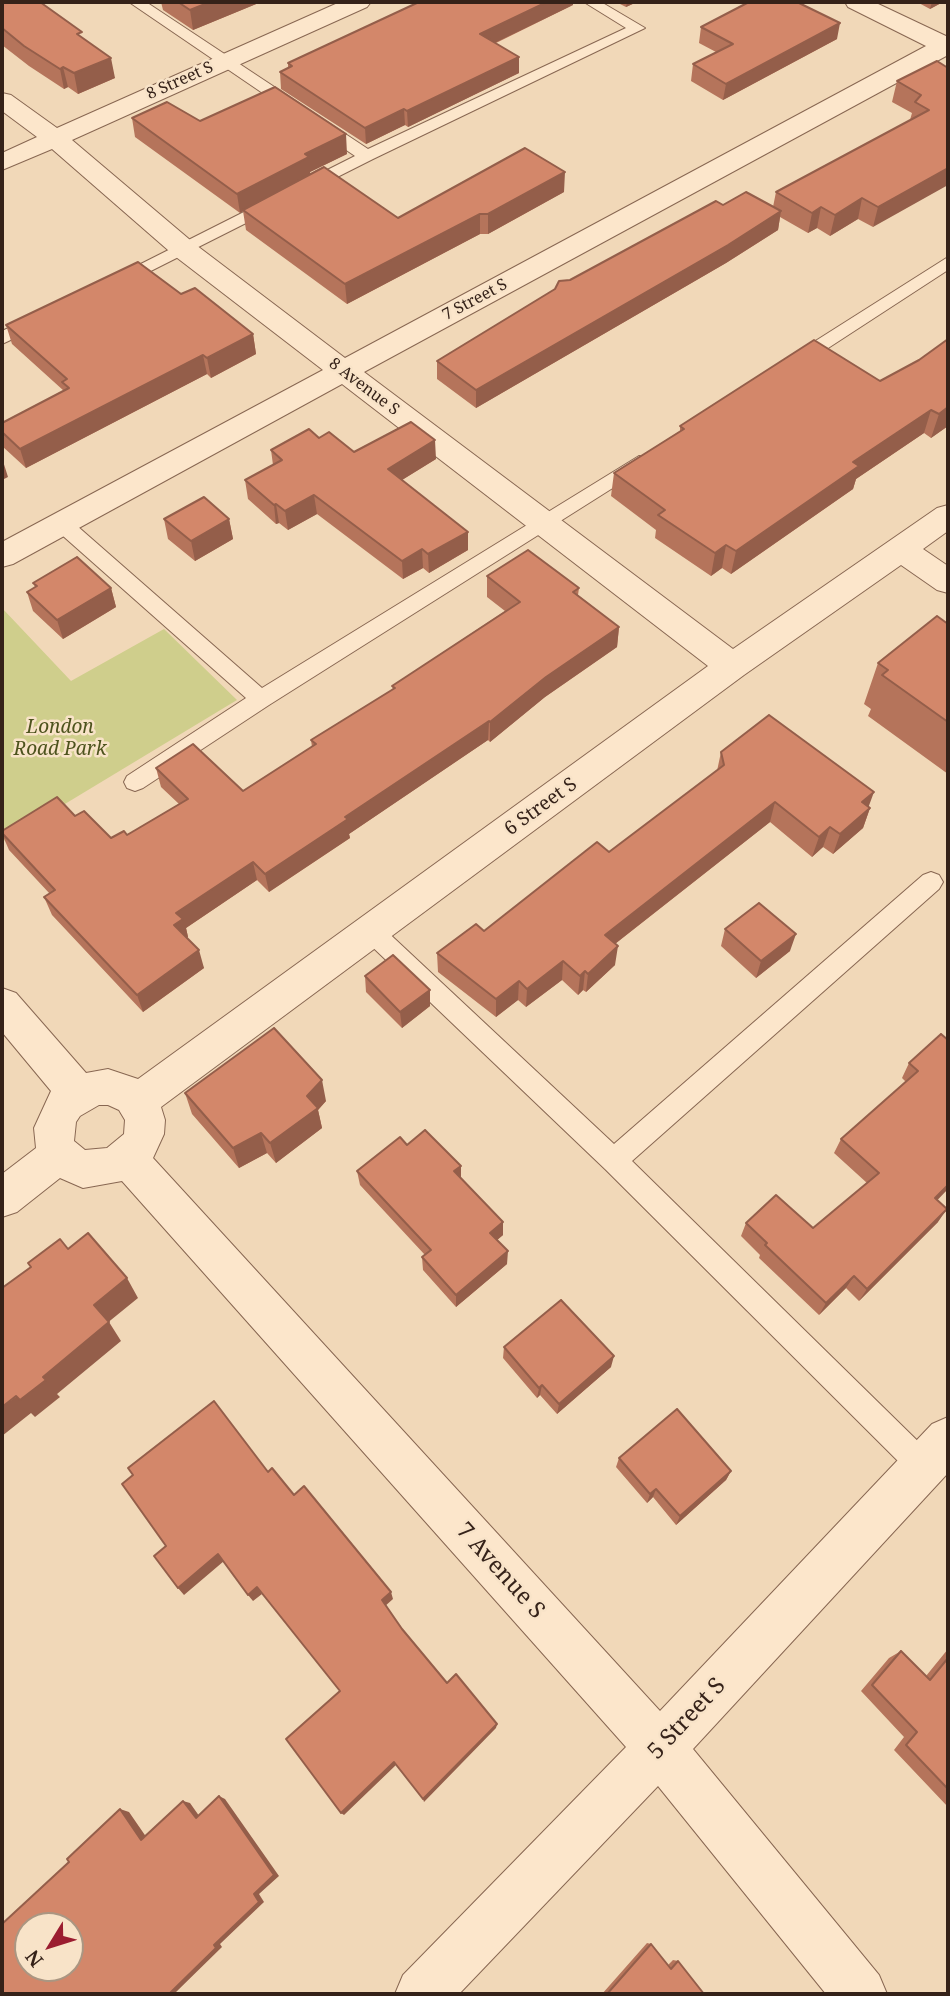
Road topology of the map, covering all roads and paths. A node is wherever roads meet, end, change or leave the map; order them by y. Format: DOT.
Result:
graph roads {
  1 [pos="136,2"];
  2 [pos="359,2"];
  3 [pos="591,2"];
  4 [pos="856,2"];
  5 [pos="947,46"];
  6 [pos="226,61"];
  7 [pos="2,100"];
  8 [pos="54,138"];
  9 [pos="367,156"];
  10 [pos="2,162"];
  11 [pos="186,251"];
  12 [pos="948,262"];
  13 [pos="100,291"];
  14 [pos="51,315"];
  15 [pos="2,338"];
  16 [pos="344,372"];
  17 [pos="776,374"];
  18 [pos="661,448"];
  19 [pos="948,516"];
  20 [pos="61,523"];
  21 [pos="546,523"];
  22 [pos="902,550"];
  23 [pos="2,556"];
  24 [pos="948,582"];
  25 [pos="732,666"];
  26 [pos="261,699"];
  27 [pos="135,782"];
  28 [pos="931,882"];
  29 [pos="372,932"];
  30 [pos="2,1005"];
  31 [pos="79,1094"];
  32 [pos="137,1102"];
  33 [pos="60,1154"];
  34 [pos="127,1158"];
  35 [pos="614,1161"];
  36 [pos="2,1198"];
  37 [pos="936,1453"];
  38 [pos="660,1748"];
  39 [pos="422,1994"];
  40 [pos="860,1994"];
  1 -- 6 [label="lane"];
  2 -- 6 [label="street, 8 Street S"];
  3 -- 9 [label="lane"];
  4 -- 5 [label="street"];
  5 -- 16 [label="street, 7 Street S"];
  6 -- 8 [label="street, 8 Street S"];
  6 -- 9 [label="lane"];
  7 -- 8 [label="street, 8 Avenue S"];
  8 -- 10 [label="street, 8 Street S"];
  8 -- 11 [label="street, 8 Avenue S"];
  9 -- 11 [label="lane"];
  11 -- 13 [label="lane"];
  11 -- 16 [label="street, 8 Avenue S"];
  12 -- 17 [label="lane"];
  14 -- 15 [label="lane"];
  16 -- 20 [label="street, 7 Street S"];
  16 -- 21 [label="street, 8 Avenue S"];
  18 -- 21 [label="lane"];
  19 -- 22 [label="street, 6 Street S"];
  20 -- 23 [label="street, 7 Street S"];
  20 -- 26 [label="lane"];
  21 -- 25 [label="street, 8 Avenue S"];
  21 -- 26 [label="lane"];
  22 -- 24 [label="street"];
  22 -- 25 [label="street, 6 Street S"];
  25 -- 29 [label="street, 6 Street S"];
  26 -- 27 [label="lane"];
  28 -- 35 [label="lane"];
  29 -- 32 [label="street, 6 Street S"];
  29 -- 35 [label="lane"];
  30 -- 31 [label="street"];
  31 -- 32 [label="street"];
  31 -- 33 [label="street"];
  32 -- 34 [label="street"];
  33 -- 34 [label="street"];
  33 -- 36 [label="street"];
  34 -- 38 [label="street, 7 Avenue S"];
  35 -- 37 [label="lane"];
  37 -- 38 [label="street, 5 Street S"];
  38 -- 39 [label="street, 5 Street S"];
  38 -- 40 [label="street, 7 Avenue S"];
}
